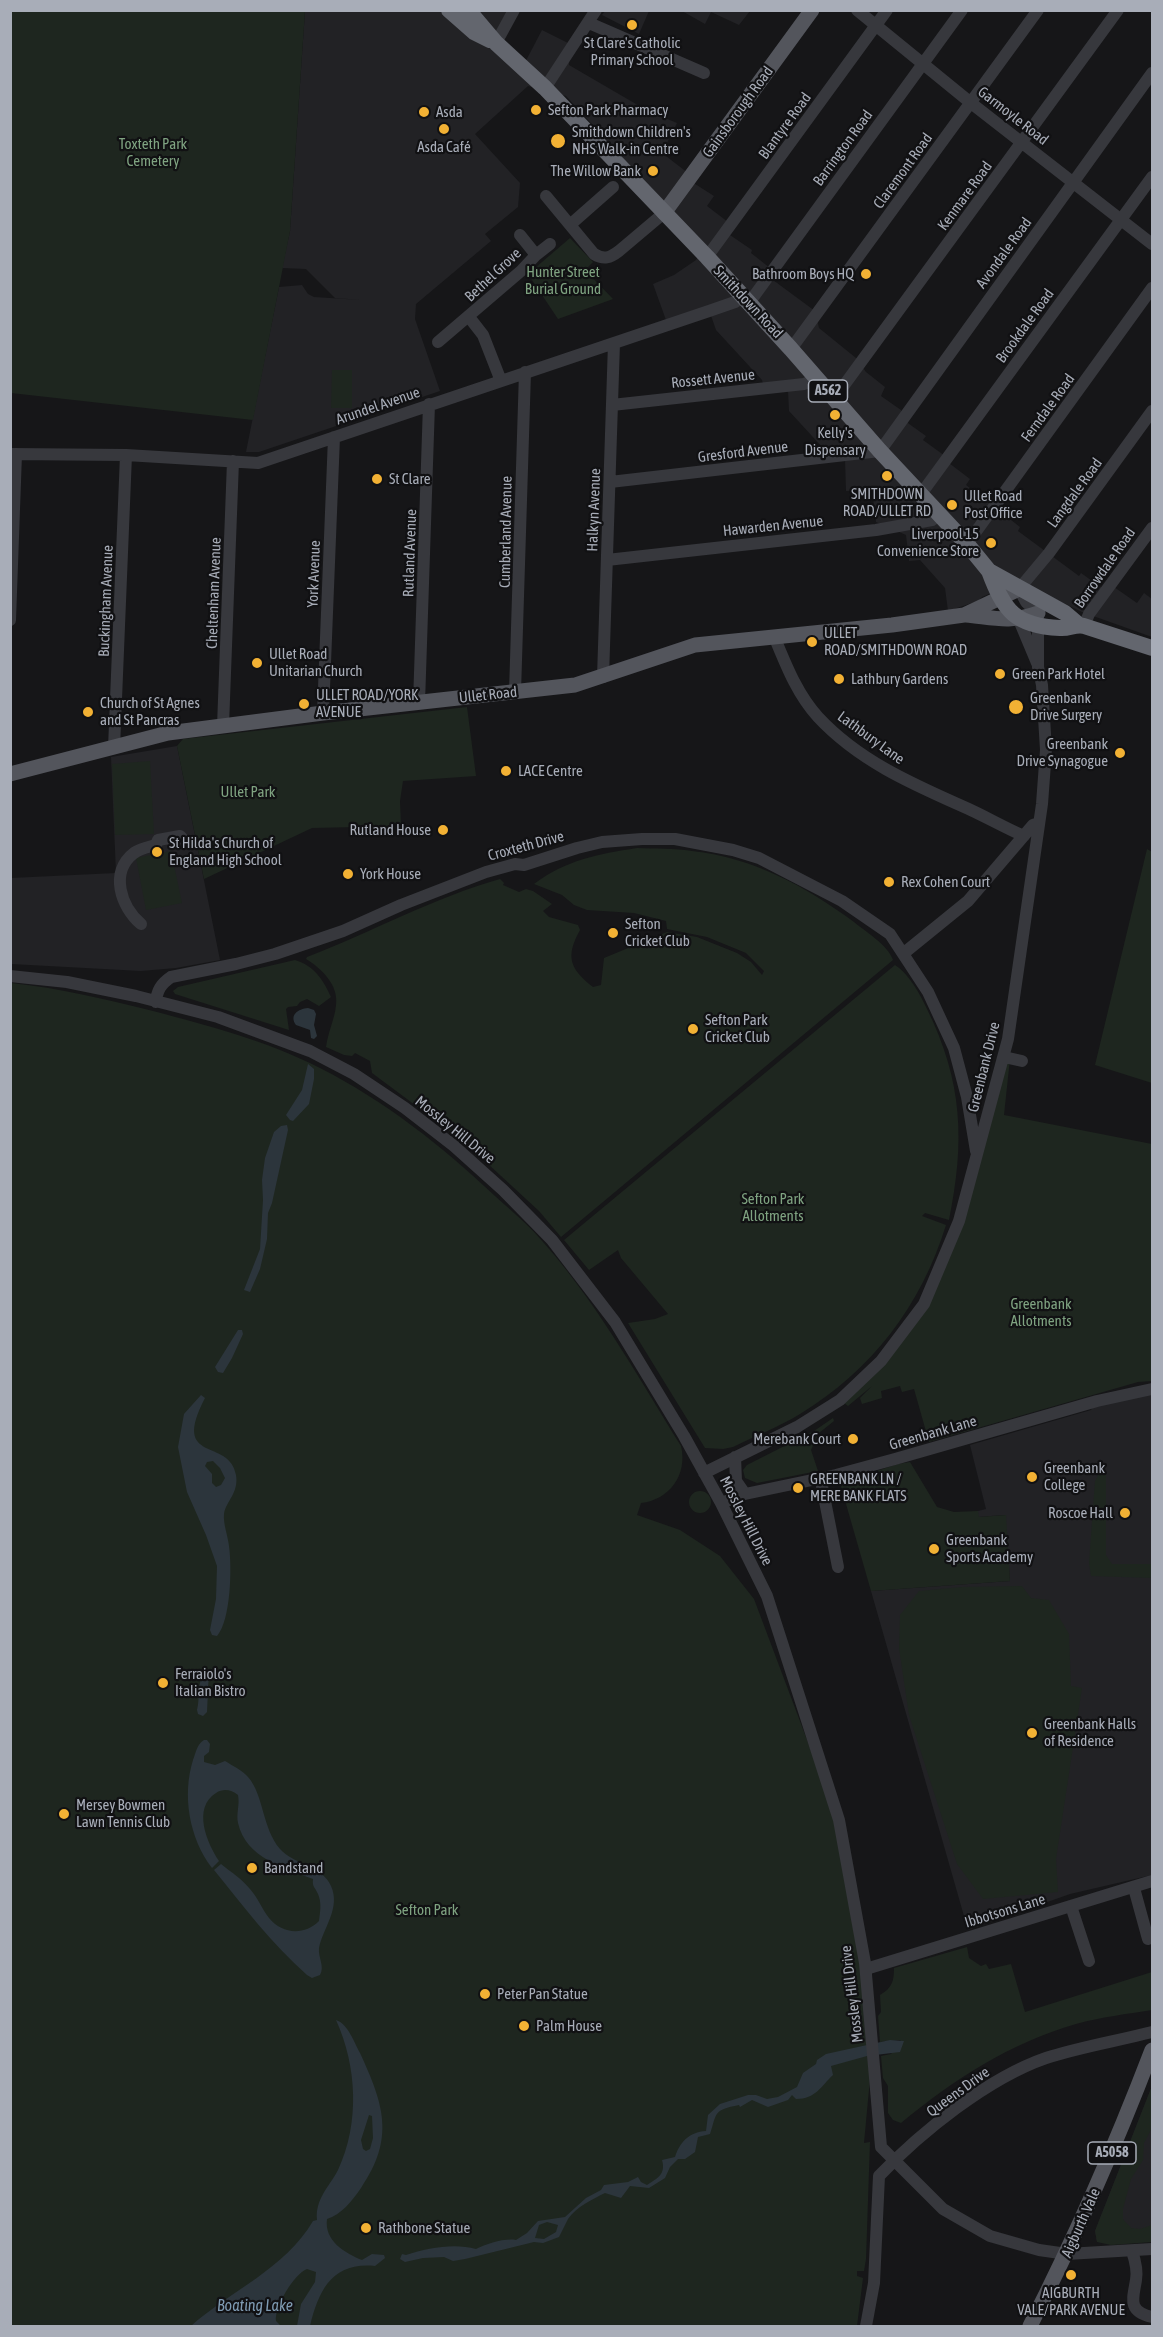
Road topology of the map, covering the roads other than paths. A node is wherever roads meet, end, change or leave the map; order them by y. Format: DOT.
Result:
graph roads {
  1 [pos="449,10"];
  2 [pos="468,10"];
  3 [pos="514,10"];
  4 [pos="596,10"];
  5 [pos="812,10"];
  6 [pos="857,10"];
  7 [pos="887,10"];
  8 [pos="962,10"];
  9 [pos="1038,10"];
  10 [pos="1118,10"];
  11 [pos="589,23"];
  12 [pos="876,26"];
  13 [pos="496,43"];
  14 [pos="923,64"];
  15 [pos="704,73"];
  16 [pos="1152,73"];
  17 [pos="545,87"];
  18 [pos="971,103"];
  19 [pos="1023,142"];
  20 [pos="1152,177"];
  21 [pos="1074,183"];
  22 [pos="613,187"];
  23 [pos="546,196"];
  24 [pos="664,213"];
  25 [pos="1121,220"];
  26 [pos="571,225"];
  27 [pos="520,236"];
  28 [pos="550,244"];
  29 [pos="1152,244"];
  30 [pos="536,255"];
  31 [pos="707,257"];
  32 [pos="1152,288"];
  33 [pos="746,300"];
  34 [pos="469,317"];
  35 [pos="438,342"];
  36 [pos="614,343"];
  37 [pos="791,349"];
  38 [pos="525,372"];
  39 [pos="816,379"];
  40 [pos="501,381"];
  41 [pos="834,399"];
  42 [pos="429,404"];
  43 [pos="612,405"];
  44 [pos="1152,411"];
  45 [pos="334,437"];
  46 [pos="880,451"];
  47 [pos="13,454"];
  48 [pos="126,455"];
  49 [pos="233,461"];
  50 [pos="610,482"];
  51 [pos="921,494"];
  52 [pos="939,515"];
  53 [pos="1152,528"];
  54 [pos="967,544"];
  55 [pos="608,560"];
  56 [pos="989,571"];
  57 [pos="1019,589"];
  58 [pos="1000,598"];
  59 [pos="963,615"];
  60 [pos="1039,619"];
  61 [pos="10,620"];
  62 [pos="1019,620"];
  63 [pos="1081,625"];
  64 [pos="774,636"];
  65 [pos="1151,644"];
  66 [pos="1038,667"];
  67 [pos="603,677"];
  68 [pos="515,692"];
  69 [pos="419,703"];
  70 [pos="323,712"];
  71 [pos="223,726"];
  72 [pos="114,748"];
  73 [pos="10,774"];
  74 [pos="1039,823"];
  75 [pos="1024,836"];
  76 [pos="182,838"];
  77 [pos="141,924"];
  78 [pos="904,953"];
  79 [pos="10,976"];
  80 [pos="156,1002"];
  81 [pos="1004,1058"];
  82 [pos="1022,1061"];
  83 [pos="976,1155"];
  84 [pos="1152,1389"];
  85 [pos="735,1457"];
  86 [pos="704,1473"];
  87 [pos="822,1486"];
  88 [pos="745,1494"];
  89 [pos="721,1503"];
  90 [pos="838,1567"];
  91 [pos="1152,1881"];
  92 [pos="1134,1888"];
  93 [pos="1071,1906"];
  94 [pos="1148,1939"];
  95 [pos="1089,1961"];
  96 [pos="866,1969"];
  97 [pos="1152,2032"];
  98 [pos="1152,2050"];
  99 [pos="893,2162"];
  100 [pos="1152,2249"];
  101 [pos="1132,2251"];
  102 [pos="1067,2254"];
  103 [pos="1152,2317"];
  104 [pos="866,2326"];
  105 [pos="1030,2326"];
  1 -- 13 [label="highway, Smithdown Road / A562"];
  2 -- 13 [label="highway, Smithdown Road / A562"];
  3 -- 13 [label="street"];
  4 -- 11 [label="street"];
  5 -- 24 [label="main road, Gainsborough Road"];
  6 -- 12 [label="street, Garmoyle Road"];
  7 -- 12 [label="street, Blantyre Road"];
  8 -- 14 [label="street, Barrington Road"];
  9 -- 18 [label="street, Claremont Road"];
  10 -- 19 [label="street, Kenmare Road"];
  11 -- 15 [label="street"];
  11 -- 17 [label="street"];
  12 -- 14 [label="street, Garmoyle Road"];
  12 -- 31 [label="street, Blantyre Road"];
  13 -- 17 [label="highway, Smithdown Road / A562"];
  14 -- 18 [label="street, Garmoyle Road"];
  14 -- 33 [label="street, Barrington Road"];
  16 -- 21 [label="street, Avondale Road"];
  17 -- 24 [label="highway, Smithdown Road / A562"];
  18 -- 19 [label="street, Garmoyle Road"];
  18 -- 37 [label="street, Claremont Road"];
  19 -- 21 [label="street, Garmoyle Road"];
  19 -- 41 [label="street, Kenmare Road"];
  20 -- 25 [label="street, Brookdale Road"];
  21 -- 25 [label="street, Garmoyle Road"];
  21 -- 46 [label="street, Avondale Road"];
  22 -- 26 [label="street"];
  23 -- 26 [label="street"];
  24 -- 26 [label="street"];
  24 -- 31 [label="highway, Smithdown Road / A562"];
  25 -- 29 [label="street, Garmoyle Road"];
  25 -- 51 [label="street, Brookdale Road"];
  27 -- 30 [label="street, Bethel Grove"];
  28 -- 30 [label="street, Bethel Grove"];
  30 -- 34 [label="street, Bethel Grove"];
  31 -- 33 [label="highway, Smithdown Road / A562"];
  32 -- 54 [label="street, Ferndale Road"];
  33 -- 36 [label="street, Arundel Avenue"];
  33 -- 37 [label="highway, Smithdown Road / A562"];
  34 -- 35 [label="street, Bethel Grove"];
  34 -- 40 [label="street, Bethel Grove"];
  36 -- 38 [label="street, Arundel Avenue"];
  36 -- 43 [label="street, Halkyn Avenue"];
  37 -- 39 [label="highway, Smithdown Road / A562"];
  38 -- 40 [label="street, Arundel Avenue"];
  38 -- 68 [label="street, Cumberland Avenue"];
  39 -- 41 [label="highway, Smithdown Road / A562"];
  39 -- 43 [label="street, Rossett Avenue"];
  40 -- 42 [label="street, Arundel Avenue"];
  41 -- 46 [label="highway, Smithdown Road / A562"];
  42 -- 45 [label="street, Arundel Avenue"];
  42 -- 69 [label="street, Rutland Avenue"];
  43 -- 50 [label="street, Halkyn Avenue"];
  44 -- 57 [label="street, Langdale Road"];
  45 -- 49 [label="street, Arundel Avenue"];
  45 -- 70 [label="street, York Avenue"];
  46 -- 50 [label="street, Gresford Avenue"];
  46 -- 51 [label="highway, Smithdown Road / A562"];
  47 -- 48 [label="street, Arundel Avenue"];
  47 -- 61 [label="street"];
  48 -- 49 [label="street, Arundel Avenue"];
  48 -- 72 [label="street, Buckingham Avenue"];
  49 -- 71 [label="street, Cheltenham Avenue"];
  50 -- 55 [label="street, Halkyn Avenue"];
  51 -- 52 [label="highway, Smithdown Road / A562"];
  52 -- 54 [label="highway, Smithdown Road / A562"];
  52 -- 55 [label="street, Hawarden Avenue"];
  53 -- 63 [label="street, Borrowdale Road"];
  54 -- 56 [label="highway, Smithdown Road / A562"];
  55 -- 67 [label="street, Halkyn Avenue"];
  56 -- 57 [label="highway, Smithdown Road / A562"];
  56 -- 58 [label="highway, Smithdown Road / A562"];
  57 -- 58 [label="main road, Ullet Road"];
  57 -- 60 [label="street"];
  57 -- 63 [label="highway, Smithdown Road / A562"];
  58 -- 59 [label="main road, Ullet Road"];
  58 -- 62 [label="highway, Smithdown Road / A562"];
  59 -- 62 [label="main road, Ullet Road"];
  59 -- 64 [label="main road, Ullet Road"];
  60 -- 62 [label="highway, Smithdown Road / A562"];
  60 -- 63 [label="highway, Smithdown Road / A562"];
  60 -- 66 [label="street, Greenbank Drive"];
  62 -- 66 [label="street"];
  63 -- 65 [label="highway, Smithdown Road / A562"];
  64 -- 67 [label="main road, Ullet Road"];
  64 -- 75 [label="street, Lathbury Lane"];
  66 -- 74 [label="street, Greenbank Drive"];
  67 -- 68 [label="main road, Ullet Road"];
  68 -- 69 [label="main road, Ullet Road"];
  69 -- 70 [label="main road, Ullet Road"];
  70 -- 71 [label="main road, Ullet Road"];
  71 -- 72 [label="main road, Ullet Road"];
  72 -- 73 [label="main road, Ullet Road"];
  74 -- 75 [label="street"];
  74 -- 81 [label="street, Greenbank Drive"];
  75 -- 78 [label="street"];
  76 -- 77 [label="street"];
  78 -- 80 [label="street, Croxteth Drive"];
  78 -- 83 [label="street, Croxteth Drive"];
  79 -- 80 [label="street, Mossley Hill Drive"];
  80 -- 86 [label="street, Mossley Hill Drive"];
  81 -- 82 [label="street"];
  81 -- 83 [label="street, Greenbank Drive"];
  83 -- 85 [label="street, Greenbank Drive"];
  84 -- 88 [label="street, Greenbank Lane"];
  85 -- 86 [label="street, Greenbank Drive"];
  85 -- 88 [label="street"];
  86 -- 89 [label="street, Mossley Hill Drive"];
  87 -- 90 [label="street"];
  88 -- 89 [label="street, Greenbank Lane"];
  89 -- 96 [label="street, Mossley Hill Drive"];
  91 -- 92 [label="street, Ibbotsons Lane"];
  92 -- 93 [label="street, Ibbotsons Lane"];
  92 -- 94 [label="street"];
  93 -- 95 [label="street"];
  93 -- 96 [label="street, Ibbotsons Lane"];
  96 -- 99 [label="street, Mossley Hill Drive"];
  97 -- 99 [label="street, Queens Drive"];
  98 -- 102 [label="main road, Aigburth Vale / A5058"];
  99 -- 102 [label="street"];
  99 -- 104 [label="street"];
  100 -- 101 [label="street"];
  101 -- 102 [label="street"];
  101 -- 103 [label="street"];
  102 -- 105 [label="main road, Aigburth Vale / A5058"];
}
